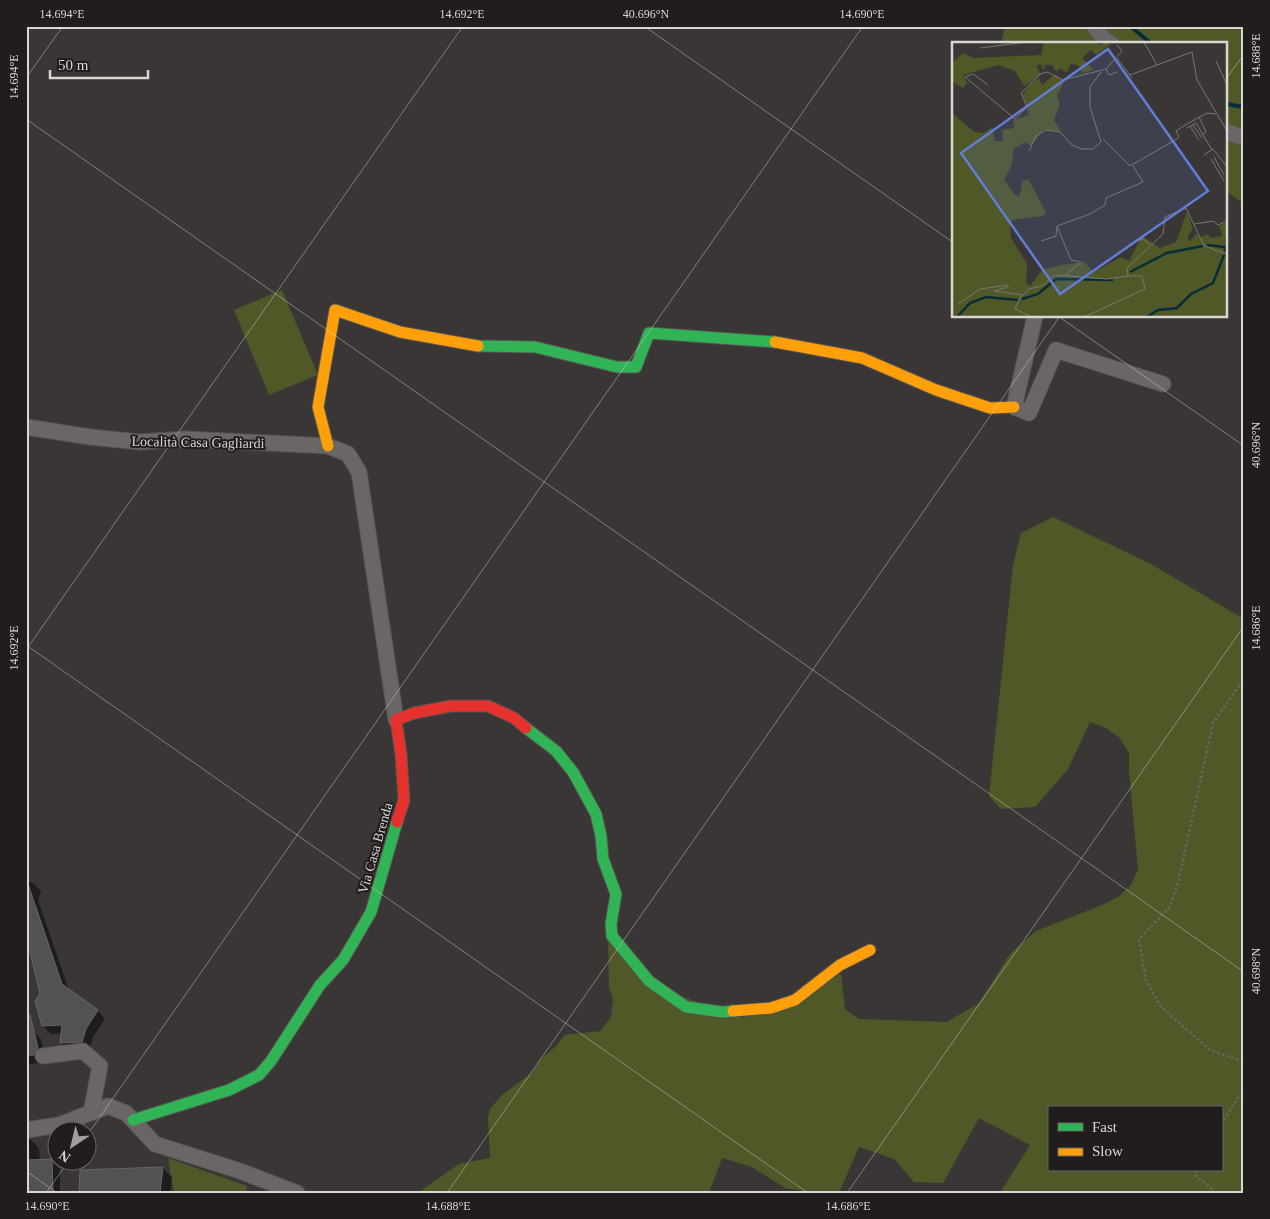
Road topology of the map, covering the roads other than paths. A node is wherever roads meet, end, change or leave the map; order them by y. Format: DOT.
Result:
graph roads {
  1 [pos="1094,26"];
  2 [pos="1109,42"];
  3 [pos="1228,133"];
  4 [pos="1244,135"];
  5 [pos="1035,318"];
  6 [pos="1163,384"];
  7 [pos="1014,407"];
  8 [pos="26,427"];
  9 [pos="328,446"];
  10 [pos="396,720"];
  11 [pos="870,950"];
  12 [pos="43,1056"];
  13 [pos="91,1113"];
  14 [pos="133,1120"];
  15 [pos="26,1130"];
  16 [pos="297,1193"];
  1 -- 2 [label="street"];
  3 -- 4 [label="street"];
  5 -- 7 [label="street"];
  6 -- 7 [label="street"];
  7 -- 9 [label="street"];
  8 -- 9 [label="street, Località Casa Gagliardi"];
  9 -- 10 [label="street, Località Casa Gagliardi"];
  10 -- 11 [label="street"];
  10 -- 14 [label="street, Via Casa Brenda"];
  12 -- 13 [label="street"];
  13 -- 14 [label="street"];
  13 -- 15 [label="street"];
  14 -- 16 [label="street"];
}
